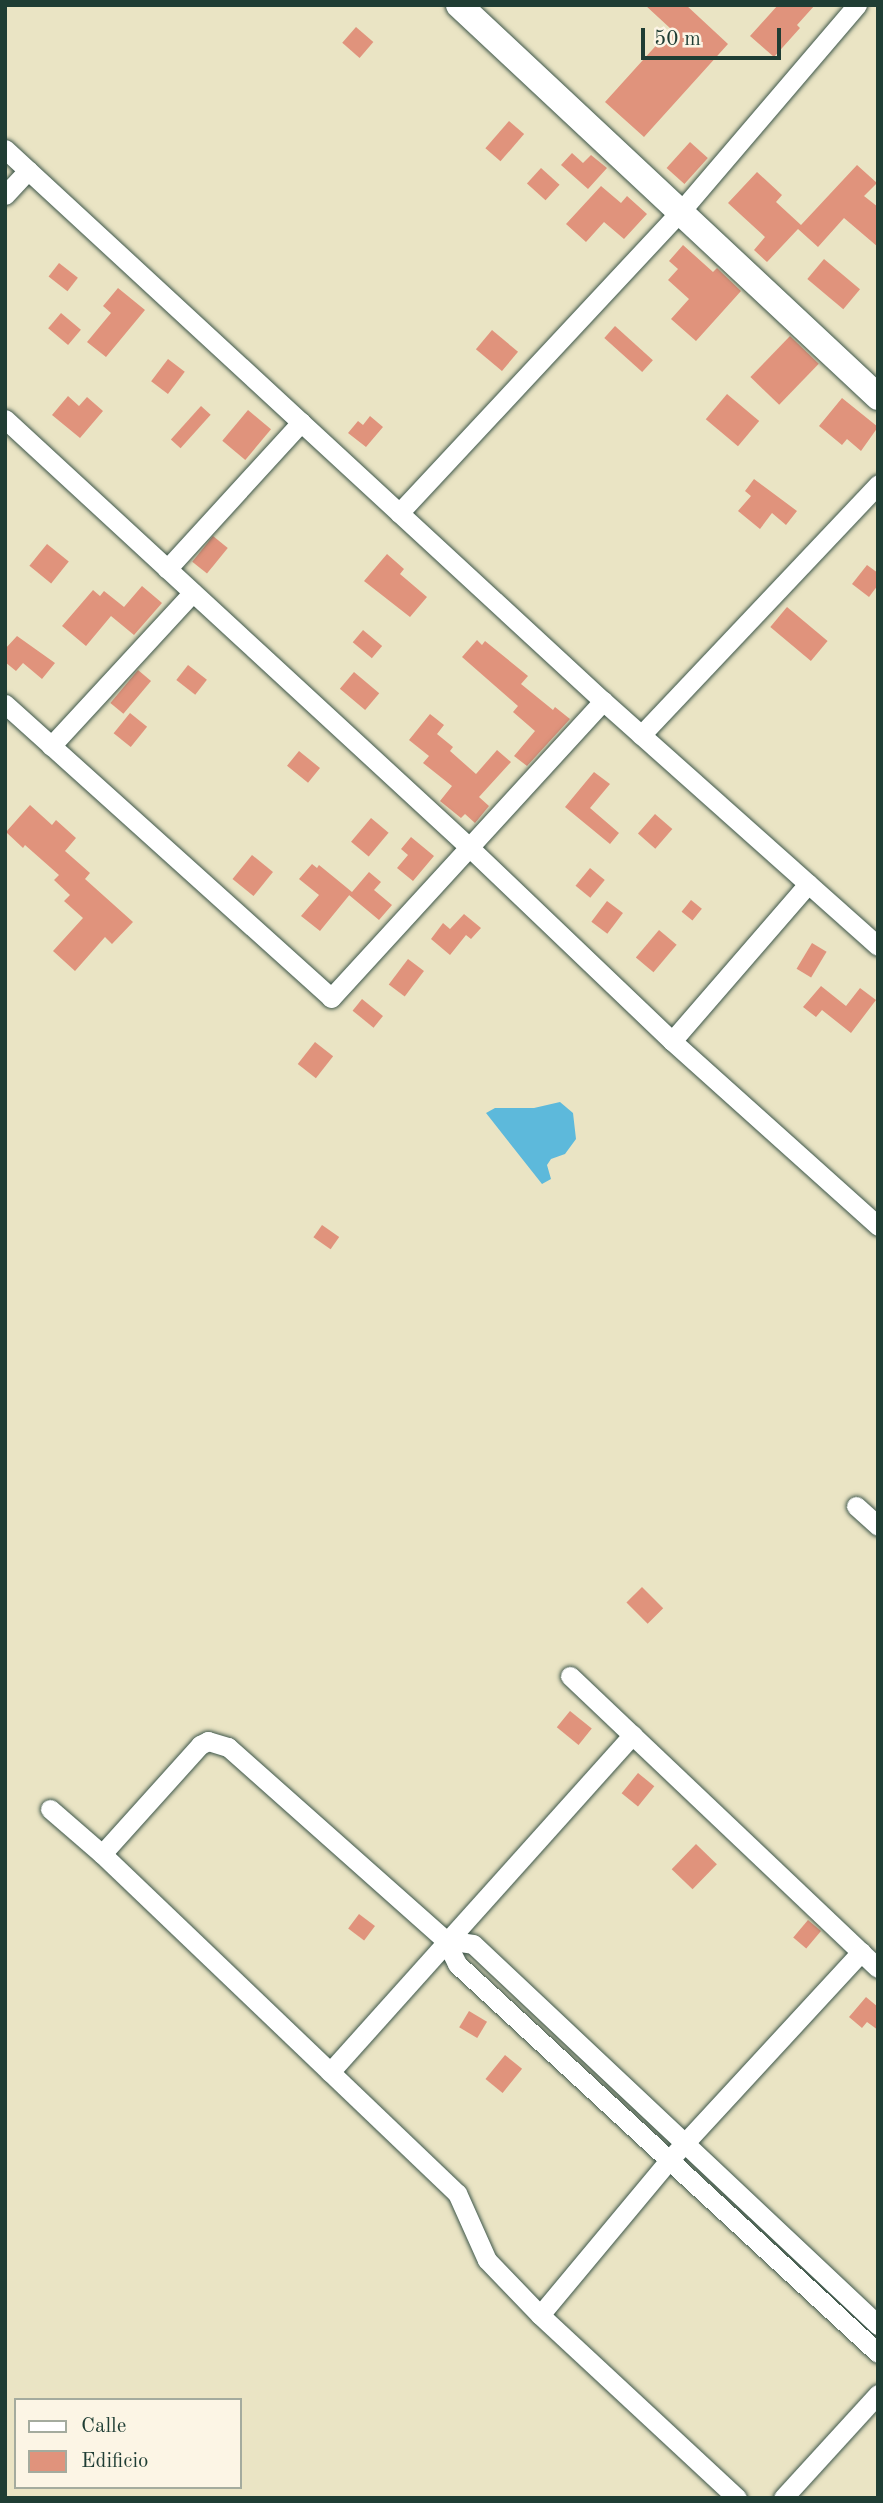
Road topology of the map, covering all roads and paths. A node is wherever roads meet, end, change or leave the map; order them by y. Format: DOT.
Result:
graph roads {
  1 [pos="459,5"];
  2 [pos="857,5"];
  3 [pos="5,149"];
  4 [pos="28,170"];
  5 [pos="5,195"];
  6 [pos="681,211"];
  7 [pos="878,397"];
  8 [pos="5,419"];
  9 [pos="301,422"];
  10 [pos="878,484"];
  11 [pos="399,513"];
  12 [pos="167,569"];
  13 [pos="193,592"];
  14 [pos="603,701"];
  15 [pos="5,704"];
  16 [pos="641,735"];
  17 [pos="51,746"];
  18 [pos="469,847"];
  19 [pos="808,884"];
  20 [pos="878,946"];
  21 [pos="672,1041"];
  22 [pos="878,1226"];
  23 [pos="856,1506"];
  24 [pos="878,1526"];
  25 [pos="570,1676"];
  26 [pos="632,1735"];
  27 [pos="50,1809"];
  28 [pos="102,1854"];
  29 [pos="445,1940"];
  30 [pos="861,1952"];
  31 [pos="878,1968"];
  32 [pos="330,2072"];
  33 [pos="684,2143"];
  34 [pos="670,2159"];
  35 [pos="540,2315"];
  36 [pos="878,2325"];
  37 [pos="878,2353"];
  38 [pos="878,2395"];
  39 [pos="737,2498"];
  40 [pos="783,2498"];
  1 -- 6 [label="street"];
  2 -- 6 [label="street"];
  3 -- 4 [label="street"];
  4 -- 5 [label="street"];
  4 -- 9 [label="street"];
  6 -- 7 [label="street"];
  6 -- 11 [label="street"];
  8 -- 12 [label="street"];
  9 -- 11 [label="street"];
  9 -- 12 [label="street"];
  10 -- 16 [label="street"];
  11 -- 14 [label="street"];
  12 -- 13 [label="street"];
  13 -- 17 [label="street"];
  13 -- 18 [label="street"];
  14 -- 16 [label="street"];
  14 -- 18 [label="street"];
  15 -- 17 [label="street"];
  16 -- 19 [label="street"];
  17 -- 18 [label="street"];
  18 -- 21 [label="street"];
  19 -- 20 [label="street"];
  19 -- 21 [label="street"];
  21 -- 22 [label="street"];
  23 -- 24 [label="street"];
  25 -- 26 [label="street"];
  26 -- 29 [label="street"];
  26 -- 30 [label="street"];
  27 -- 28 [label="street"];
  28 -- 29 [label="street"];
  28 -- 32 [label="street"];
  29 -- 32 [label="street"];
  29 -- 33 [label="street"];
  29 -- 34 [label="street"];
  30 -- 31 [label="street"];
  30 -- 33 [label="street"];
  32 -- 35 [label="street"];
  33 -- 34 [label="street"];
  33 -- 36 [label="street"];
  34 -- 35 [label="street"];
  34 -- 37 [label="street"];
  35 -- 39 [label="street"];
  38 -- 40 [label="street"];
}
